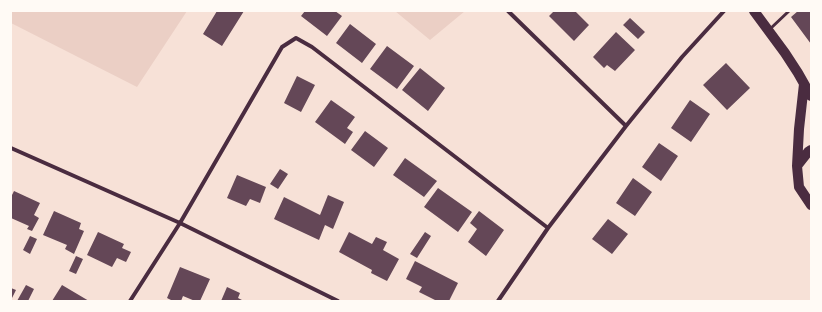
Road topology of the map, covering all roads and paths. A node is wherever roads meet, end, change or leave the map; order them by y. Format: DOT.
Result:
graph roads {
  1 [pos="508,11"];
  2 [pos="724,11"];
  3 [pos="754,11"];
  4 [pos="789,11"];
  5 [pos="768,30"];
  6 [pos="804,84"];
  7 [pos="811,96"];
  8 [pos="626,126"];
  9 [pos="11,148"];
  10 [pos="811,150"];
  11 [pos="797,166"];
  12 [pos="811,205"];
  13 [pos="180,223"];
  14 [pos="548,228"];
  15 [pos="130,301"];
  16 [pos="338,301"];
  17 [pos="498,301"];
  1 -- 8 [label="street"];
  2 -- 8 [label="street"];
  3 -- 5 [label="main road"];
  4 -- 5 [label="lane"];
  5 -- 6 [label="main road"];
  6 -- 7 [label="main road"];
  6 -- 11 [label="main road"];
  8 -- 14 [label="street"];
  9 -- 13 [label="street"];
  10 -- 11 [label="main road"];
  11 -- 12 [label="main road"];
  13 -- 14 [label="street"];
  13 -- 15 [label="street"];
  13 -- 16 [label="street"];
  14 -- 17 [label="street"];
}
